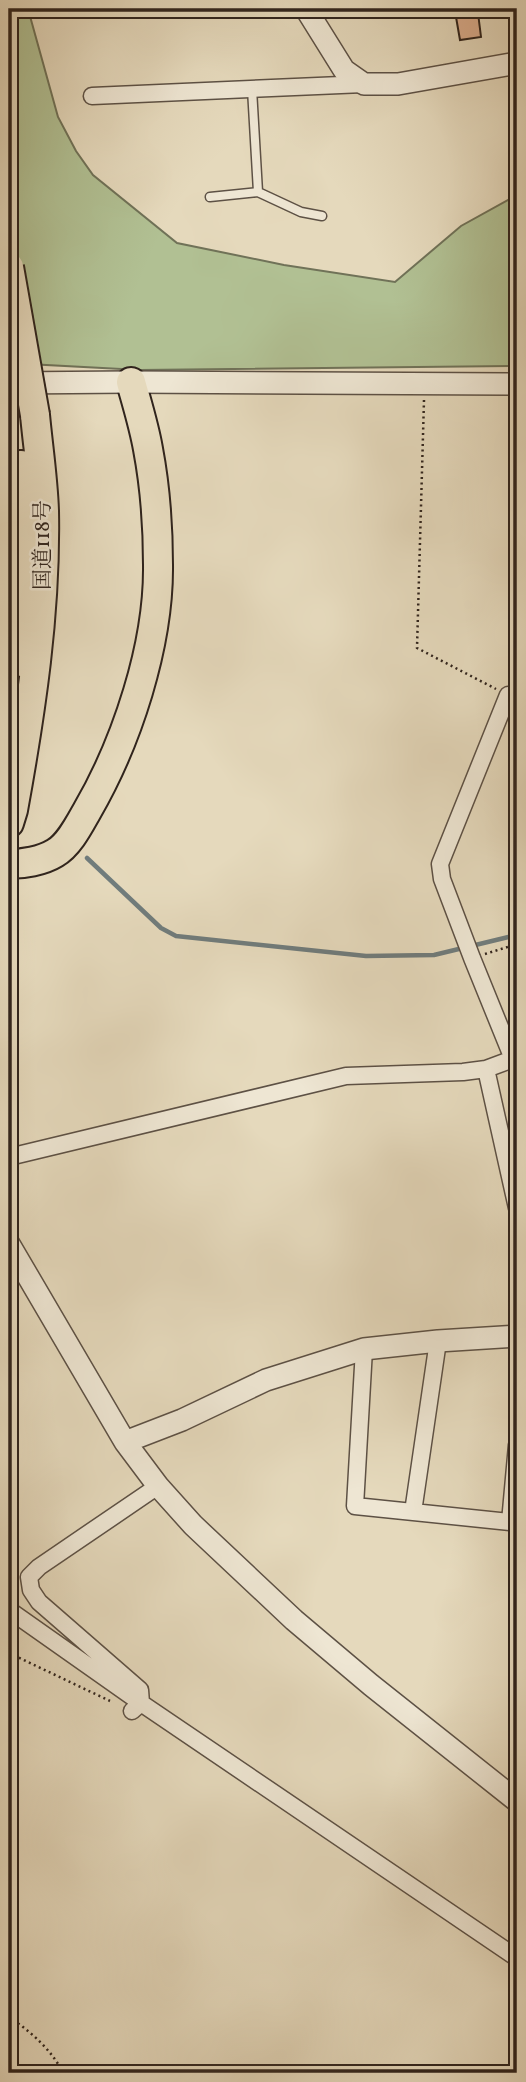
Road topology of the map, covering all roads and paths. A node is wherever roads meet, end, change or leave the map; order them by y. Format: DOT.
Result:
graph roads {
  1 [pos="306,9"];
  2 [pos="517,63"];
  3 [pos="364,84"];
  4 [pos="252,89"];
  5 [pos="92,96"];
  6 [pos="258,192"];
  7 [pos="210,197"];
  8 [pos="322,216"];
  9 [pos="9,267"];
  10 [pos="9,372"];
  11 [pos="131,382"];
  12 [pos="9,383"];
  13 [pos="425,384"];
  14 [pos="517,384"];
  15 [pos="26,416"];
  16 [pos="513,697"];
  17 [pos="9,724"];
  18 [pos="9,823"];
  19 [pos="9,863"];
  20 [pos="517,944"];
  21 [pos="470,952"];
  22 [pos="515,1060"];
  23 [pos="485,1069"];
  24 [pos="9,1157"];
  25 [pos="517,1208"];
  26 [pos="9,1244"];
  27 [pos="517,1336"];
  28 [pos="438,1340"];
  29 [pos="365,1349"];
  30 [pos="125,1441"];
  31 [pos="517,1445"];
  32 [pos="158,1486"];
  33 [pos="413,1512"];
  34 [pos="9,1610"];
  35 [pos="9,1653"];
  36 [pos="137,1707"];
  37 [pos="517,1801"];
  38 [pos="517,1958"];
  39 [pos="9,2017"];
  40 [pos="63,2073"];
  1 -- 3 [label="street"];
  2 -- 3 [label="street"];
  3 -- 4 [label="street"];
  4 -- 5 [label="street"];
  4 -- 6 [label="lane"];
  6 -- 7 [label="lane"];
  6 -- 8 [label="lane"];
  9 -- 15 [label="highway, 国道118号, bridge"];
  10 -- 15 [label="highway, 国道118号"];
  11 -- 12 [label="street"];
  11 -- 13 [label="street"];
  11 -- 19 [label="highway"];
  13 -- 14 [label="street"];
  13 -- 16 [label="path"];
  15 -- 17 [label="highway, 国道118号"];
  15 -- 18 [label="highway, 国道118号"];
  16 -- 21 [label="street"];
  20 -- 21 [label="path"];
  21 -- 22 [label="street"];
  22 -- 23 [label="street"];
  23 -- 24 [label="street"];
  23 -- 25 [label="street"];
  26 -- 30 [label="street"];
  27 -- 28 [label="street"];
  28 -- 29 [label="street"];
  28 -- 33 [label="street"];
  29 -- 30 [label="street"];
  29 -- 33 [label="street"];
  30 -- 32 [label="street"];
  31 -- 33 [label="street"];
  32 -- 36 [label="street"];
  32 -- 37 [label="street"];
  34 -- 36 [label="street"];
  35 -- 36 [label="path"];
  36 -- 38 [label="street"];
  39 -- 40 [label="path"];
}
